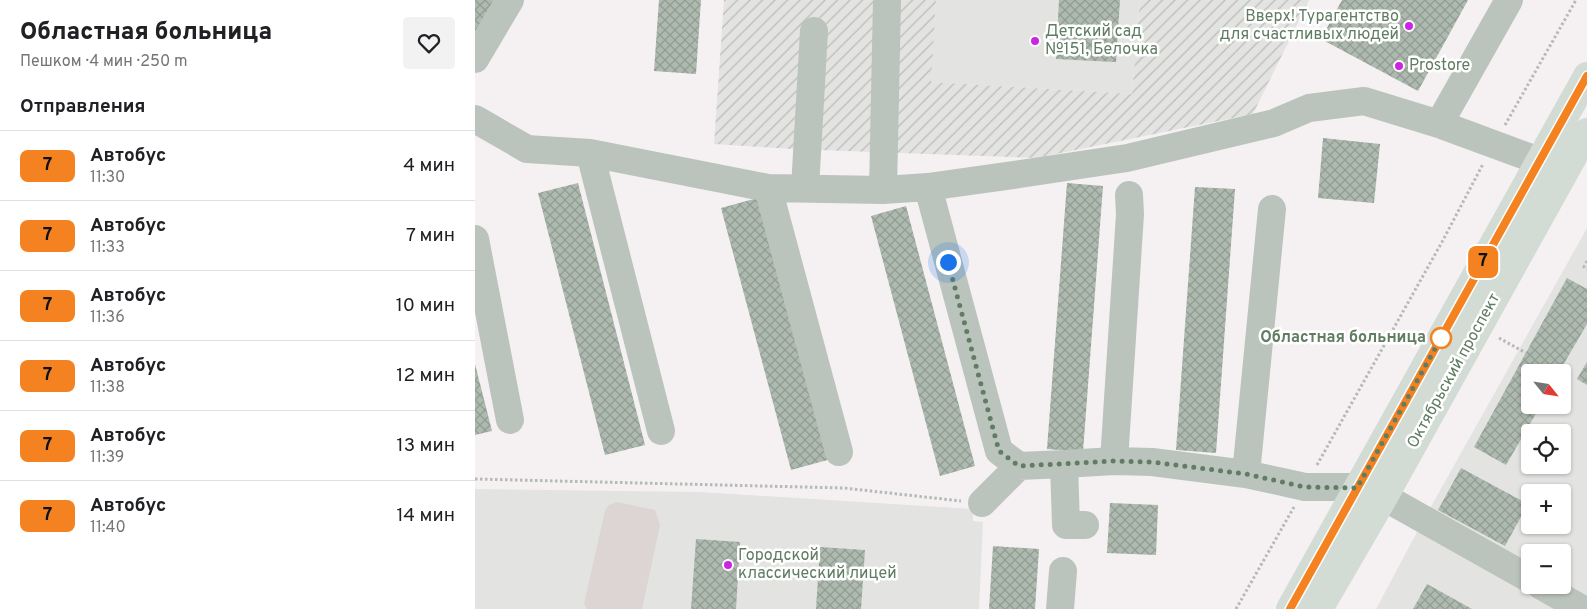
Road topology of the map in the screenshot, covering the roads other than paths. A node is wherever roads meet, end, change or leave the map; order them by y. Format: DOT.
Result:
graph roads {
  1 [pos="510,0"];
  2 [pos="887,0"];
  3 [pos="1509,0"];
  4 [pos="814,32"];
  5 [pos="475,59"];
  6 [pos="1587,76"];
  7 [pos="475,119"];
  8 [pos="1439,124"];
  9 [pos="1587,132"];
  10 [pos="590,153"];
  11 [pos="1539,161"];
  12 [pos="928,187"];
  13 [pos="768,188"];
  14 [pos="805,188"];
  15 [pos="883,190"];
  16 [pos="1129,195"];
  17 [pos="1272,209"];
  18 [pos="475,239"];
  19 [pos="510,420"];
  20 [pos="661,431"];
  21 [pos="839,452"];
  22 [pos="1115,461"];
  23 [pos="1064,464"];
  24 [pos="1019,466"];
  25 [pos="1246,474"];
  26 [pos="1357,488"];
  27 [pos="1384,497"];
  28 [pos="981,503"];
  29 [pos="1085,525"];
  30 [pos="1063,571"];
  31 [pos="1521,574"];
  32 [pos="1556,594"];
  33 [pos="1060,609"];
  34 [pos="1290,609"];
  35 [pos="1319,609"];
  36 [pos="1582,609"];
  1 -- 5 [label="lane"];
  2 -- 15 [label="lane"];
  3 -- 8 [label="lane"];
  4 -- 14 [label="lane"];
  6 -- 11 [label="main road, Октябрьский проспект"];
  7 -- 10 [label="lane"];
  8 -- 11 [label="lane"];
  8 -- 12 [label="lane"];
  9 -- 27 [label="main road, Октябрьский проспект"];
  10 -- 13 [label="lane"];
  10 -- 20 [label="lane"];
  11 -- 26 [label="main road, Октябрьский проспект"];
  12 -- 15 [label="lane"];
  12 -- 24 [label="lane"];
  13 -- 14 [label="lane"];
  13 -- 21 [label="lane"];
  14 -- 15 [label="lane"];
  16 -- 22 [label="lane"];
  17 -- 25 [label="lane"];
  18 -- 19 [label="lane"];
  22 -- 23 [label="lane"];
  22 -- 25 [label="lane"];
  23 -- 24 [label="lane"];
  23 -- 29 [label="lane"];
  24 -- 28 [label="lane"];
  25 -- 26 [label="lane"];
  26 -- 34 [label="main road, Октябрьский проспект"];
  27 -- 31 [label="lane"];
  27 -- 35 [label="main road, Октябрьский проспект"];
  30 -- 33 [label="lane"];
  32 -- 36 [label="lane"];
}
